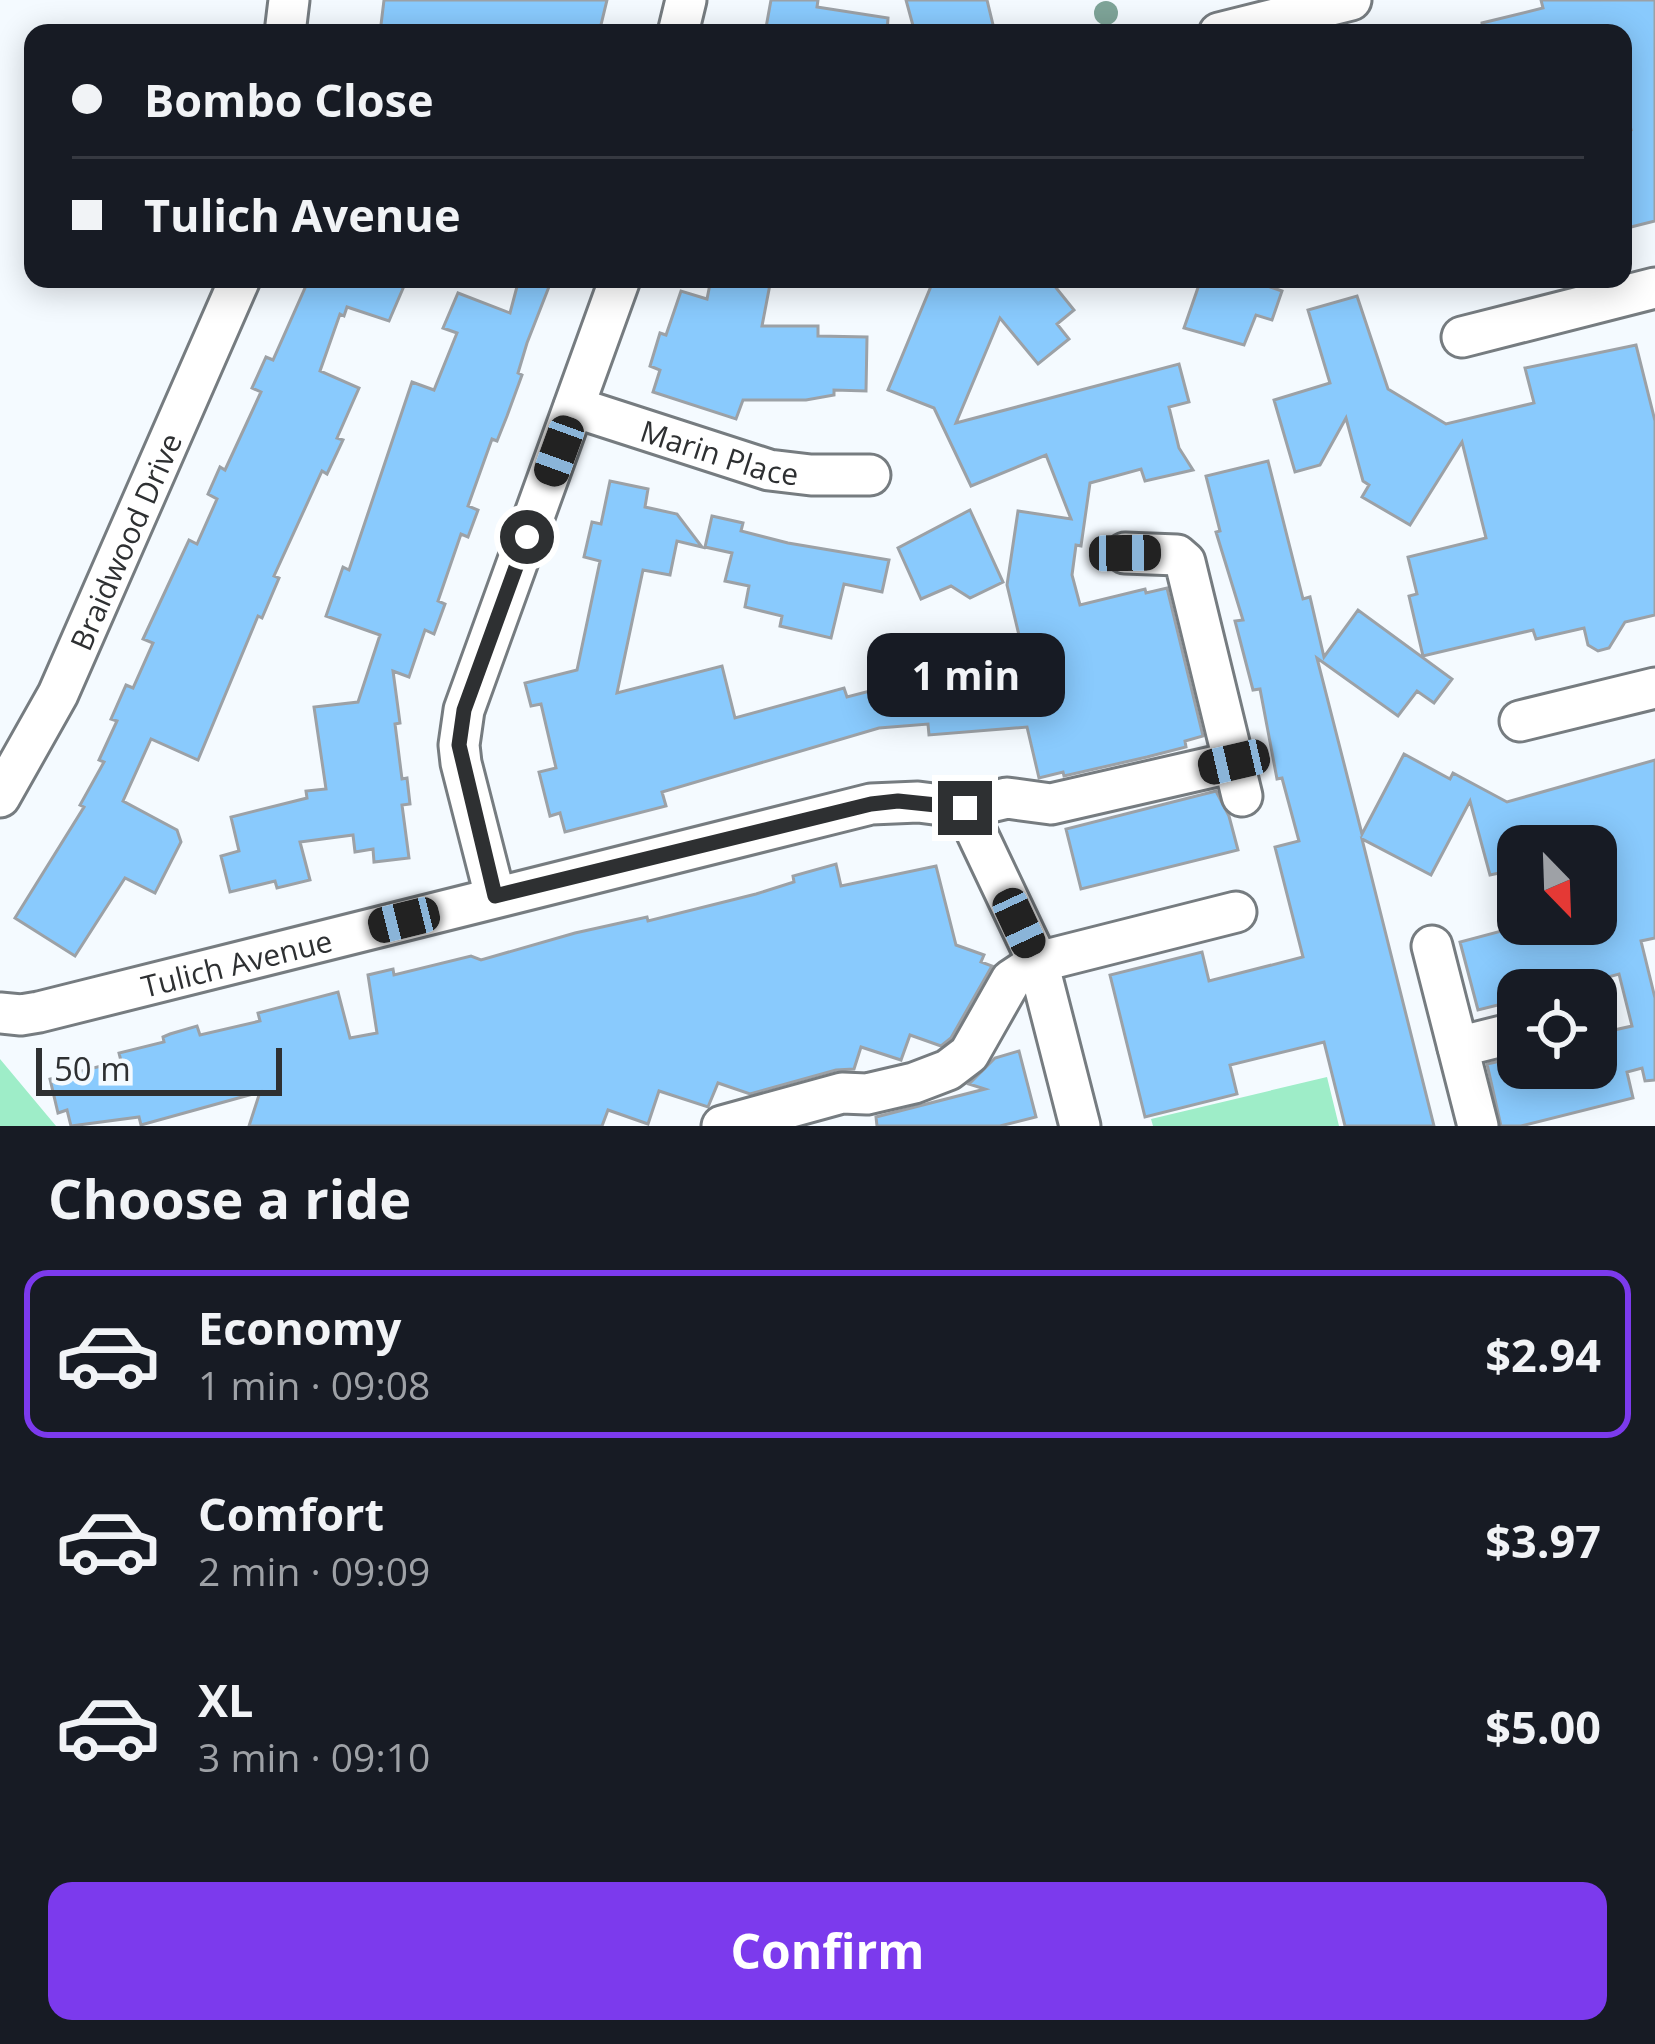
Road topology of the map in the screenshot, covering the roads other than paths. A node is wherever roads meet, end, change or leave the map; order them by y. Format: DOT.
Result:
graph roads {
  1 [pos="1351,0"];
  2 [pos="1255,24"];
  3 [pos="236,288"];
  4 [pos="617,288"];
  5 [pos="1655,288"];
  6 [pos="1462,337"];
  7 [pos="574,407"];
  8 [pos="870,475"];
  9 [pos="1125,553"];
  10 [pos="1655,688"];
  11 [pos="1520,721"];
  12 [pos="0,797"];
  13 [pos="965,808"];
  14 [pos="495,896"];
  15 [pos="1236,912"];
  16 [pos="1432,946"];
  17 [pos="1038,962"];
  18 [pos="0,1012"];
  19 [pos="1497,1037"];
  20 [pos="1458,1047"];
  21 [pos="866,1110"];
  22 [pos="722,1126"];
  23 [pos="1079,1126"];
  24 [pos="1478,1126"];
  1 -- 2 [label="street"];
  3 -- 12 [label="street, Braidwood Drive"];
  4 -- 7 [label="street"];
  5 -- 6 [label="street"];
  7 -- 8 [label="street, Marin Place"];
  7 -- 14 [label="street"];
  9 -- 13 [label="street, Tulich Avenue"];
  10 -- 11 [label="street"];
  13 -- 14 [label="street, Tulich Avenue"];
  13 -- 17 [label="street"];
  14 -- 18 [label="street, Tulich Avenue"];
  15 -- 17 [label="street"];
  16 -- 20 [label="street"];
  17 -- 21 [label="street"];
  17 -- 23 [label="street"];
  19 -- 20 [label="street"];
  20 -- 24 [label="street"];
  21 -- 22 [label="street"];
}
